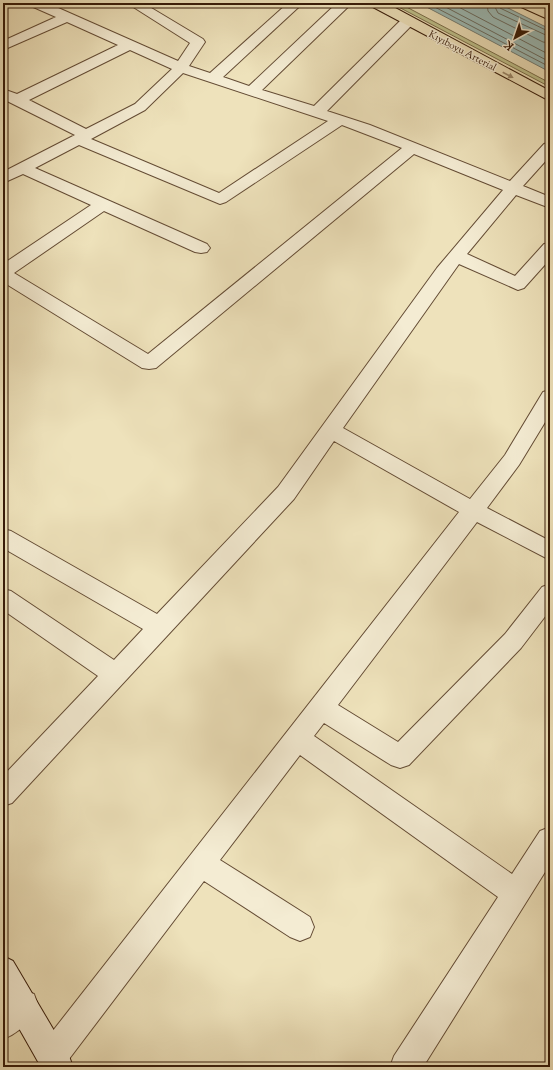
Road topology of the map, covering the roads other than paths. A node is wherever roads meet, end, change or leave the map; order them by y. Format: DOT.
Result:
graph roads {
  1 [pos="36,3"];
  2 [pos="134,3"];
  3 [pos="296,3"];
  4 [pos="345,3"];
  5 [pos="376,3"];
  6 [pos="524,3"];
  7 [pos="550,16"];
  8 [pos="67,17"];
  9 [pos="408,21"];
  10 [pos="129,45"];
  11 [pos="3,46"];
  12 [pos="180,68"];
  13 [pos="213,78"];
  14 [pos="252,91"];
  15 [pos="3,93"];
  16 [pos="550,97"];
  17 [pos="17,100"];
  18 [pos="317,112"];
  19 [pos="340,120"];
  20 [pos="83,137"];
  21 [pos="413,147"];
  22 [pos="550,147"];
  23 [pos="10,172"];
  24 [pos="514,188"];
  25 [pos="550,203"];
  26 [pos="104,204"];
  27 [pos="201,248"];
  28 [pos="550,248"];
  29 [pos="457,256"];
  30 [pos="3,273"];
  31 [pos="550,397"];
  32 [pos="331,430"];
  33 [pos="473,510"];
  34 [pos="3,537"];
  35 [pos="550,551"];
  36 [pos="550,593"];
  37 [pos="3,598"];
  38 [pos="159,628"];
  39 [pos="115,674"];
  40 [pos="321,708"];
  41 [pos="297,738"];
  42 [pos="3,794"];
  43 [pos="550,840"];
  44 [pos="201,863"];
  45 [pos="516,893"];
  46 [pos="300,927"];
  47 [pos="3,971"];
  48 [pos="13,1015"];
  49 [pos="55,1062"];
  50 [pos="405,1067"];
  1 -- 8 [label="street"];
  2 -- 12 [label="street"];
  3 -- 13 [label="street"];
  4 -- 14 [label="street"];
  5 -- 9 [label="main road, Kıyıboyu Arterial"];
  6 -- 7 [label="main road"];
  8 -- 10 [label="street"];
  8 -- 11 [label="street"];
  9 -- 16 [label="main road, Kıyıboyu Arterial, one-way"];
  9 -- 18 [label="street"];
  10 -- 12 [label="street"];
  10 -- 17 [label="street"];
  12 -- 13 [label="street"];
  12 -- 20 [label="street"];
  13 -- 14 [label="street"];
  14 -- 18 [label="street"];
  15 -- 17 [label="street"];
  17 -- 20 [label="street"];
  18 -- 19 [label="street"];
  19 -- 20 [label="street"];
  19 -- 21 [label="street"];
  20 -- 23 [label="street"];
  21 -- 24 [label="street"];
  21 -- 30 [label="street"];
  22 -- 24 [label="street"];
  23 -- 26 [label="street"];
  24 -- 25 [label="street"];
  24 -- 29 [label="street"];
  26 -- 27 [label="street"];
  26 -- 30 [label="street"];
  28 -- 29 [label="street"];
  29 -- 32 [label="street"];
  31 -- 33 [label="street"];
  32 -- 33 [label="street"];
  32 -- 38 [label="street"];
  33 -- 35 [label="street"];
  33 -- 40 [label="street"];
  34 -- 38 [label="street"];
  36 -- 40 [label="street"];
  37 -- 39 [label="street"];
  38 -- 39 [label="street"];
  39 -- 42 [label="street"];
  40 -- 41 [label="street"];
  41 -- 44 [label="street"];
  41 -- 45 [label="street"];
  43 -- 45 [label="street"];
  44 -- 46 [label="street"];
  44 -- 49 [label="street"];
  45 -- 50 [label="street"];
  47 -- 48 [label="street"];
  48 -- 49 [label="street"];
}
